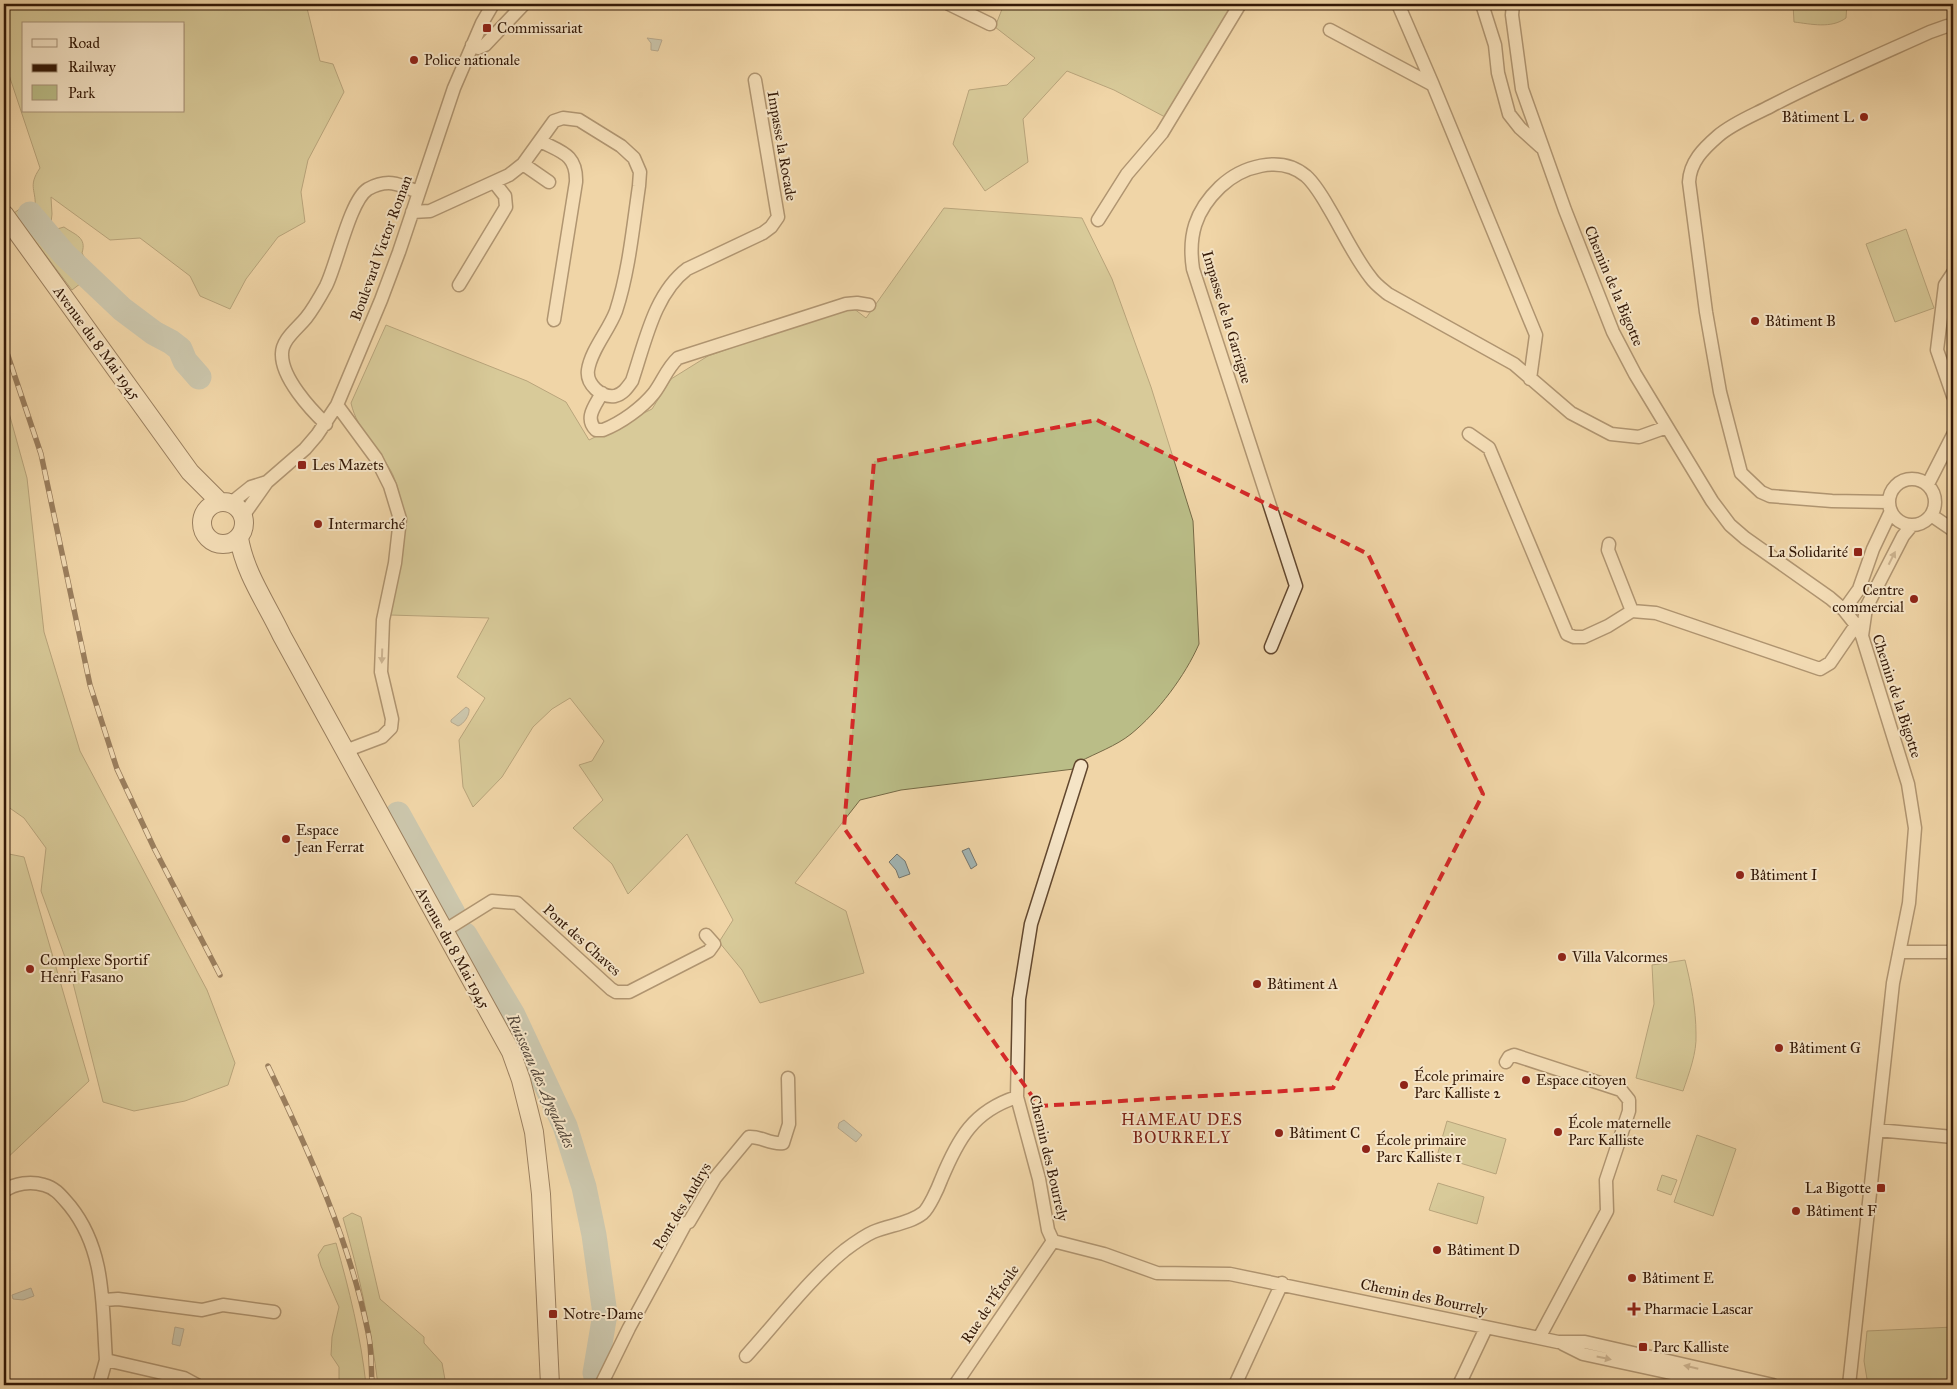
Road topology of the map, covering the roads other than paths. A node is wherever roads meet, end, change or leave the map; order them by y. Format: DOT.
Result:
graph roads {
  1 [pos="493,4"];
  2 [pos="524,4"];
  3 [pos="949,4"];
  4 [pos="1240,4"];
  5 [pos="1398,4"];
  6 [pos="1482,4"];
  7 [pos="1513,4"];
  8 [pos="990,24"];
  9 [pos="1953,26"];
  10 [pos="1330,30"];
  11 [pos="472,45"];
  12 [pos="755,80"];
  13 [pos="1434,85"];
  14 [pos="540,141"];
  15 [pos="1543,149"];
  16 [pos="523,164"];
  17 [pos="494,182"];
  18 [pos="549,182"];
  19 [pos="418,192"];
  20 [pos="412,212"];
  21 [pos="4,214"];
  22 [pos="1098,220"];
  23 [pos="1953,273"];
  24 [pos="459,285"];
  25 [pos="869,305"];
  26 [pos="554,320"];
  27 [pos="1530,379"];
  28 [pos="602,393"];
  29 [pos="1953,396"];
  30 [pos="337,405"];
  31 [pos="326,424"];
  32 [pos="1667,427"];
  33 [pos="1470,434"];
  34 [pos="1953,435"];
  35 [pos="190,472"];
  36 [pos="1928,484"];
  37 [pos="232,507"];
  38 [pos="1890,507"];
  39 [pos="1931,515"];
  40 [pos="202,518"];
  41 [pos="1912,525"];
  42 [pos="1953,530"];
  43 [pos="239,538"];
  44 [pos="1609,544"];
  45 [pos="221,545"];
  46 [pos="250,574"];
  47 [pos="1844,610"];
  48 [pos="1632,611"];
  49 [pos="1859,630"];
  50 [pos="1271,647"];
  51 [pos="345,751"];
  52 [pos="1081,766"];
  53 [pos="444,931"];
  54 [pos="706,935"];
  55 [pos="1899,952"];
  56 [pos="1953,952"];
  57 [pos="1506,1062"];
  58 [pos="788,1078"];
  59 [pos="1017,1097"];
  60 [pos="1876,1130"];
  61 [pos="1953,1137"];
  62 [pos="4,1190"];
  63 [pos="1053,1241"];
  64 [pos="1282,1284"];
  65 [pos="104,1300"];
  66 [pos="274,1312"];
  67 [pos="1486,1328"];
  68 [pos="1538,1338"];
  69 [pos="1558,1342"];
  70 [pos="746,1356"];
  71 [pos="106,1360"];
  72 [pos="100,1385"];
  73 [pos="197,1385"];
  74 [pos="550,1385"];
  75 [pos="601,1385"];
  76 [pos="955,1385"];
  77 [pos="1235,1385"];
  78 [pos="1459,1385"];
  79 [pos="1727,1385"];
  80 [pos="1773,1385"];
  81 [pos="1849,1385"];
  1 -- 11 [label="street, Boulevard Victor Roman"];
  2 -- 11 [label="street"];
  3 -- 8 [label="street"];
  4 -- 22 [label="street"];
  5 -- 13 [label="street"];
  6 -- 15 [label="street"];
  7 -- 15 [label="street, Chemin de la Bigotte"];
  9 -- 38 [label="street"];
  10 -- 13 [label="street"];
  11 -- 19 [label="street, Boulevard Victor Roman"];
  12 -- 28 [label="street, Impasse la Rocade"];
  13 -- 27 [label="street"];
  14 -- 16 [label="street"];
  14 -- 26 [label="street"];
  14 -- 28 [label="street"];
  15 -- 32 [label="street, Chemin de la Bigotte"];
  16 -- 17 [label="street"];
  16 -- 18 [label="street"];
  17 -- 20 [label="street"];
  17 -- 24 [label="street"];
  19 -- 20 [label="street, Boulevard Victor Roman"];
  19 -- 31 [label="street"];
  20 -- 30 [label="street, Boulevard Victor Roman"];
  21 -- 35 [label="main road, Avenue du 8 Mai 1945"];
  23 -- 29 [label="street"];
  25 -- 28 [label="street"];
  27 -- 32 [label="street, Impasse de la Garrigue"];
  27 -- 50 [label="street, Impasse de la Garrigue"];
  30 -- 31 [label="street, Boulevard Victor Roman"];
  30 -- 51 [label="street, one-way"];
  31 -- 37 [label="street, Boulevard Victor Roman"];
  32 -- 47 [label="street, Chemin de la Bigotte"];
  33 -- 48 [label="street"];
  34 -- 36 [label="street"];
  35 -- 37 [label="main road, Avenue du 8 Mai 1945"];
  35 -- 40 [label="main road, Avenue du 8 Mai 1945"];
  36 -- 38 [label="street"];
  36 -- 39 [label="street"];
  37 -- 40 [label="main road"];
  37 -- 43 [label="main road"];
  38 -- 41 [label="street"];
  38 -- 47 [label="street"];
  39 -- 41 [label="street"];
  39 -- 42 [label="street"];
  40 -- 45 [label="main road"];
  49 -- 41 [label="street, one-way"];
  43 -- 45 [label="main road"];
  43 -- 46 [label="main road, Avenue du 8 Mai 1945"];
  44 -- 48 [label="street"];
  45 -- 46 [label="main road, Avenue du 8 Mai 1945"];
  46 -- 51 [label="main road, Avenue du 8 Mai 1945"];
  47 -- 49 [label="street, Chemin de la Bigotte"];
  48 -- 49 [label="street"];
  49 -- 55 [label="street, Chemin de la Bigotte"];
  51 -- 53 [label="main road, Avenue du 8 Mai 1945"];
  52 -- 59 [label="street, Chemin des Bourrely"];
  53 -- 54 [label="street, Pont des Chaves"];
  53 -- 74 [label="main road, Avenue du 8 Mai 1945"];
  55 -- 56 [label="street"];
  55 -- 60 [label="street, Chemin de la Bigotte"];
  57 -- 68 [label="street"];
  58 -- 75 [label="street, Pont des Audrys"];
  59 -- 63 [label="street, Chemin des Bourrely"];
  59 -- 70 [label="street"];
  60 -- 61 [label="street"];
  60 -- 81 [label="street, Chemin de la Bigotte"];
  62 -- 65 [label="street"];
  63 -- 64 [label="street, Chemin des Bourrely"];
  63 -- 76 [label="street, Rue de l'Étoile"];
  64 -- 67 [label="street, Chemin des Bourrely"];
  64 -- 77 [label="street"];
  65 -- 66 [label="street"];
  65 -- 71 [label="street"];
  67 -- 68 [label="street, Chemin des Bourrely"];
  67 -- 78 [label="street"];
  68 -- 69 [label="street, Chemin des Bourrely"];
  69 -- 79 [label="street, Chemin des Bourrely, one-way"];
  80 -- 69 [label="street, Chemin des Bourrely, one-way"];
  71 -- 72 [label="street"];
  71 -- 73 [label="street"];
}
